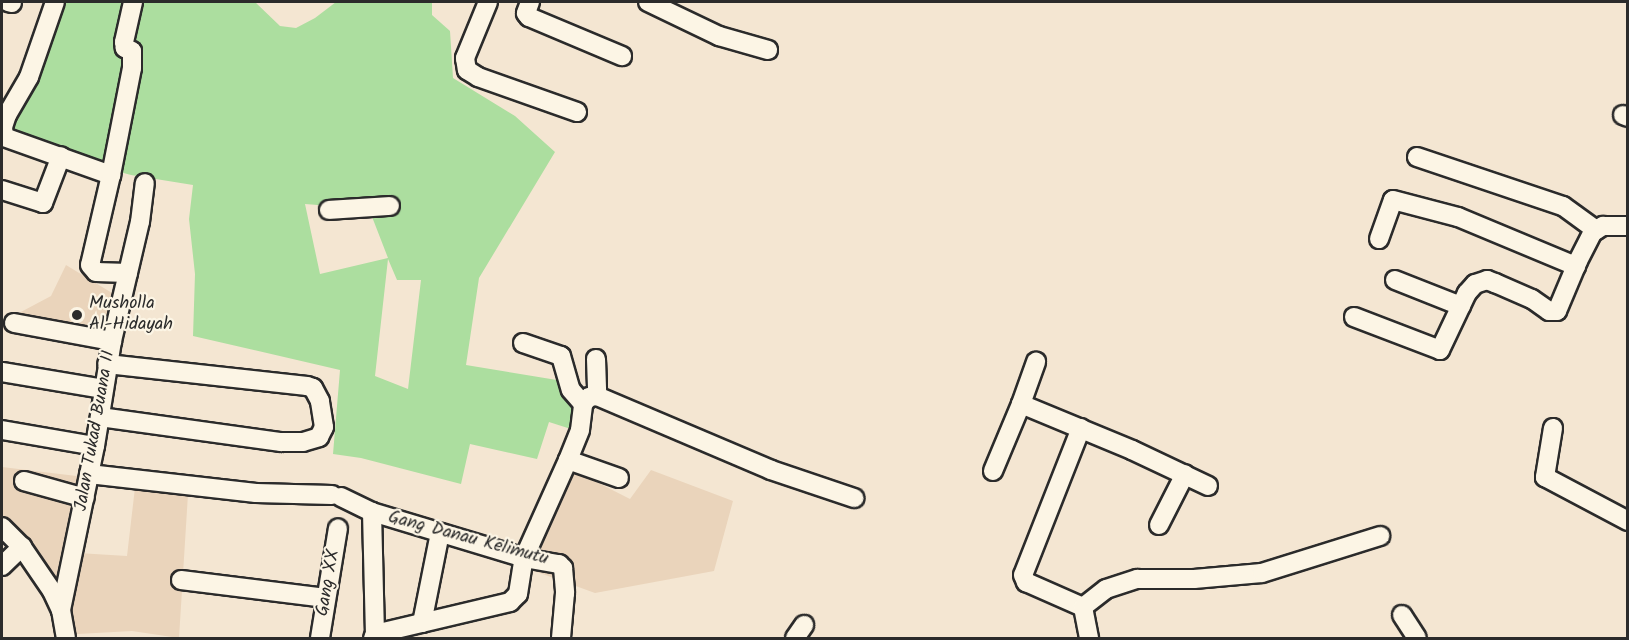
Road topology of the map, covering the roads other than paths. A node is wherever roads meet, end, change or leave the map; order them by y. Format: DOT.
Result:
graph roads {
  1 [pos="55,2"];
  2 [pos="133,2"];
  3 [pos="488,2"];
  4 [pos="530,2"];
  5 [pos="648,2"];
  6 [pos="768,50"];
  7 [pos="621,56"];
  8 [pos="577,112"];
  9 [pos="3,137"];
  10 [pos="62,156"];
  11 [pos="1417,157"];
  12 [pos="111,176"];
  13 [pos="145,183"];
  14 [pos="2,190"];
  15 [pos="390,206"];
  16 [pos="329,210"];
  17 [pos="1628,226"];
  18 [pos="1596,230"];
  19 [pos="1379,239"];
  20 [pos="1576,266"];
  21 [pos="128,273"];
  22 [pos="1395,280"];
  23 [pos="1461,306"];
  24 [pos="1354,317"];
  25 [pos="14,323"];
  26 [pos="112,341"];
  27 [pos="523,342"];
  28 [pos="596,359"];
  29 [pos="1036,362"];
  30 [pos="107,364"];
  31 [pos="2,372"];
  32 [pos="104,389"];
  33 [pos="590,400"];
  34 [pos="1021,404"];
  35 [pos="100,417"];
  36 [pos="1082,428"];
  37 [pos="1553,428"];
  38 [pos="2,430"];
  39 [pos="95,446"];
  40 [pos="568,460"];
  41 [pos="993,471"];
  42 [pos="89,474"];
  43 [pos="1185,474"];
  44 [pos="619,478"];
  45 [pos="24,481"];
  46 [pos="1208,486"];
  47 [pos="85,498"];
  48 [pos="854,498"];
  49 [pos="372,512"];
  50 [pos="1628,521"];
  51 [pos="1160,525"];
  52 [pos="2,526"];
  53 [pos="338,528"];
  54 [pos="440,533"];
  55 [pos="1380,536"];
  56 [pos="22,547"];
  57 [pos="524,558"];
  58 [pos="2,566"];
  59 [pos="182,580"];
  60 [pos="326,598"];
  61 [pos="1083,607"];
  62 [pos="61,610"];
  63 [pos="1401,615"];
  64 [pos="422,623"];
  65 [pos="374,636"];
  66 [pos="66,639"];
  67 [pos="320,639"];
  68 [pos="561,639"];
  69 [pos="1089,639"];
  70 [pos="1417,639"];
  1 -- 9 [label="street"];
  2 -- 12 [label="street"];
  3 -- 8 [label="street"];
  4 -- 7 [label="street"];
  5 -- 6 [label="street"];
  9 -- 10 [label="street"];
  10 -- 12 [label="street"];
  10 -- 14 [label="street"];
  11 -- 18 [label="street"];
  12 -- 21 [label="street"];
  13 -- 21 [label="street, Jalan Tukad Buana II"];
  15 -- 16 [label="street"];
  17 -- 18 [label="street"];
  18 -- 20 [label="street"];
  19 -- 20 [label="street"];
  20 -- 23 [label="street"];
  21 -- 26 [label="street, Jalan Tukad Buana II"];
  22 -- 23 [label="street"];
  23 -- 24 [label="street"];
  25 -- 26 [label="street"];
  26 -- 30 [label="street, Jalan Tukad Buana II"];
  27 -- 33 [label="street"];
  28 -- 33 [label="street"];
  29 -- 34 [label="street"];
  30 -- 32 [label="street, Jalan Tukad Buana II"];
  30 -- 35 [label="street"];
  31 -- 32 [label="street"];
  32 -- 35 [label="street, Jalan Tukad Buana II"];
  33 -- 40 [label="street"];
  33 -- 48 [label="street"];
  34 -- 36 [label="street"];
  34 -- 41 [label="street"];
  35 -- 39 [label="street, Jalan Tukad Buana II"];
  36 -- 43 [label="street"];
  36 -- 61 [label="street"];
  37 -- 50 [label="street"];
  38 -- 39 [label="street"];
  39 -- 42 [label="street, Jalan Tukad Buana II"];
  40 -- 44 [label="street"];
  40 -- 57 [label="street"];
  42 -- 47 [label="street, Jalan Tukad Buana II"];
  42 -- 49 [label="street, Gang Danau Kelimutu"];
  43 -- 46 [label="street"];
  43 -- 51 [label="street"];
  45 -- 47 [label="street"];
  47 -- 62 [label="street, Jalan Tukad Buana II"];
  49 -- 54 [label="street, Gang Danau Kelimutu"];
  49 -- 65 [label="street"];
  52 -- 56 [label="street"];
  53 -- 60 [label="street, Gang XX"];
  54 -- 57 [label="street, Gang Danau Kelimutu"];
  54 -- 64 [label="street"];
  55 -- 61 [label="street"];
  56 -- 58 [label="street"];
  56 -- 62 [label="street"];
  57 -- 64 [label="street"];
  57 -- 68 [label="street, Gang Danau Kelimutu"];
  59 -- 60 [label="street"];
  60 -- 67 [label="street, Gang XX"];
  61 -- 69 [label="street"];
  62 -- 66 [label="street"];
  63 -- 70 [label="street"];
  64 -- 65 [label="street"];
}
